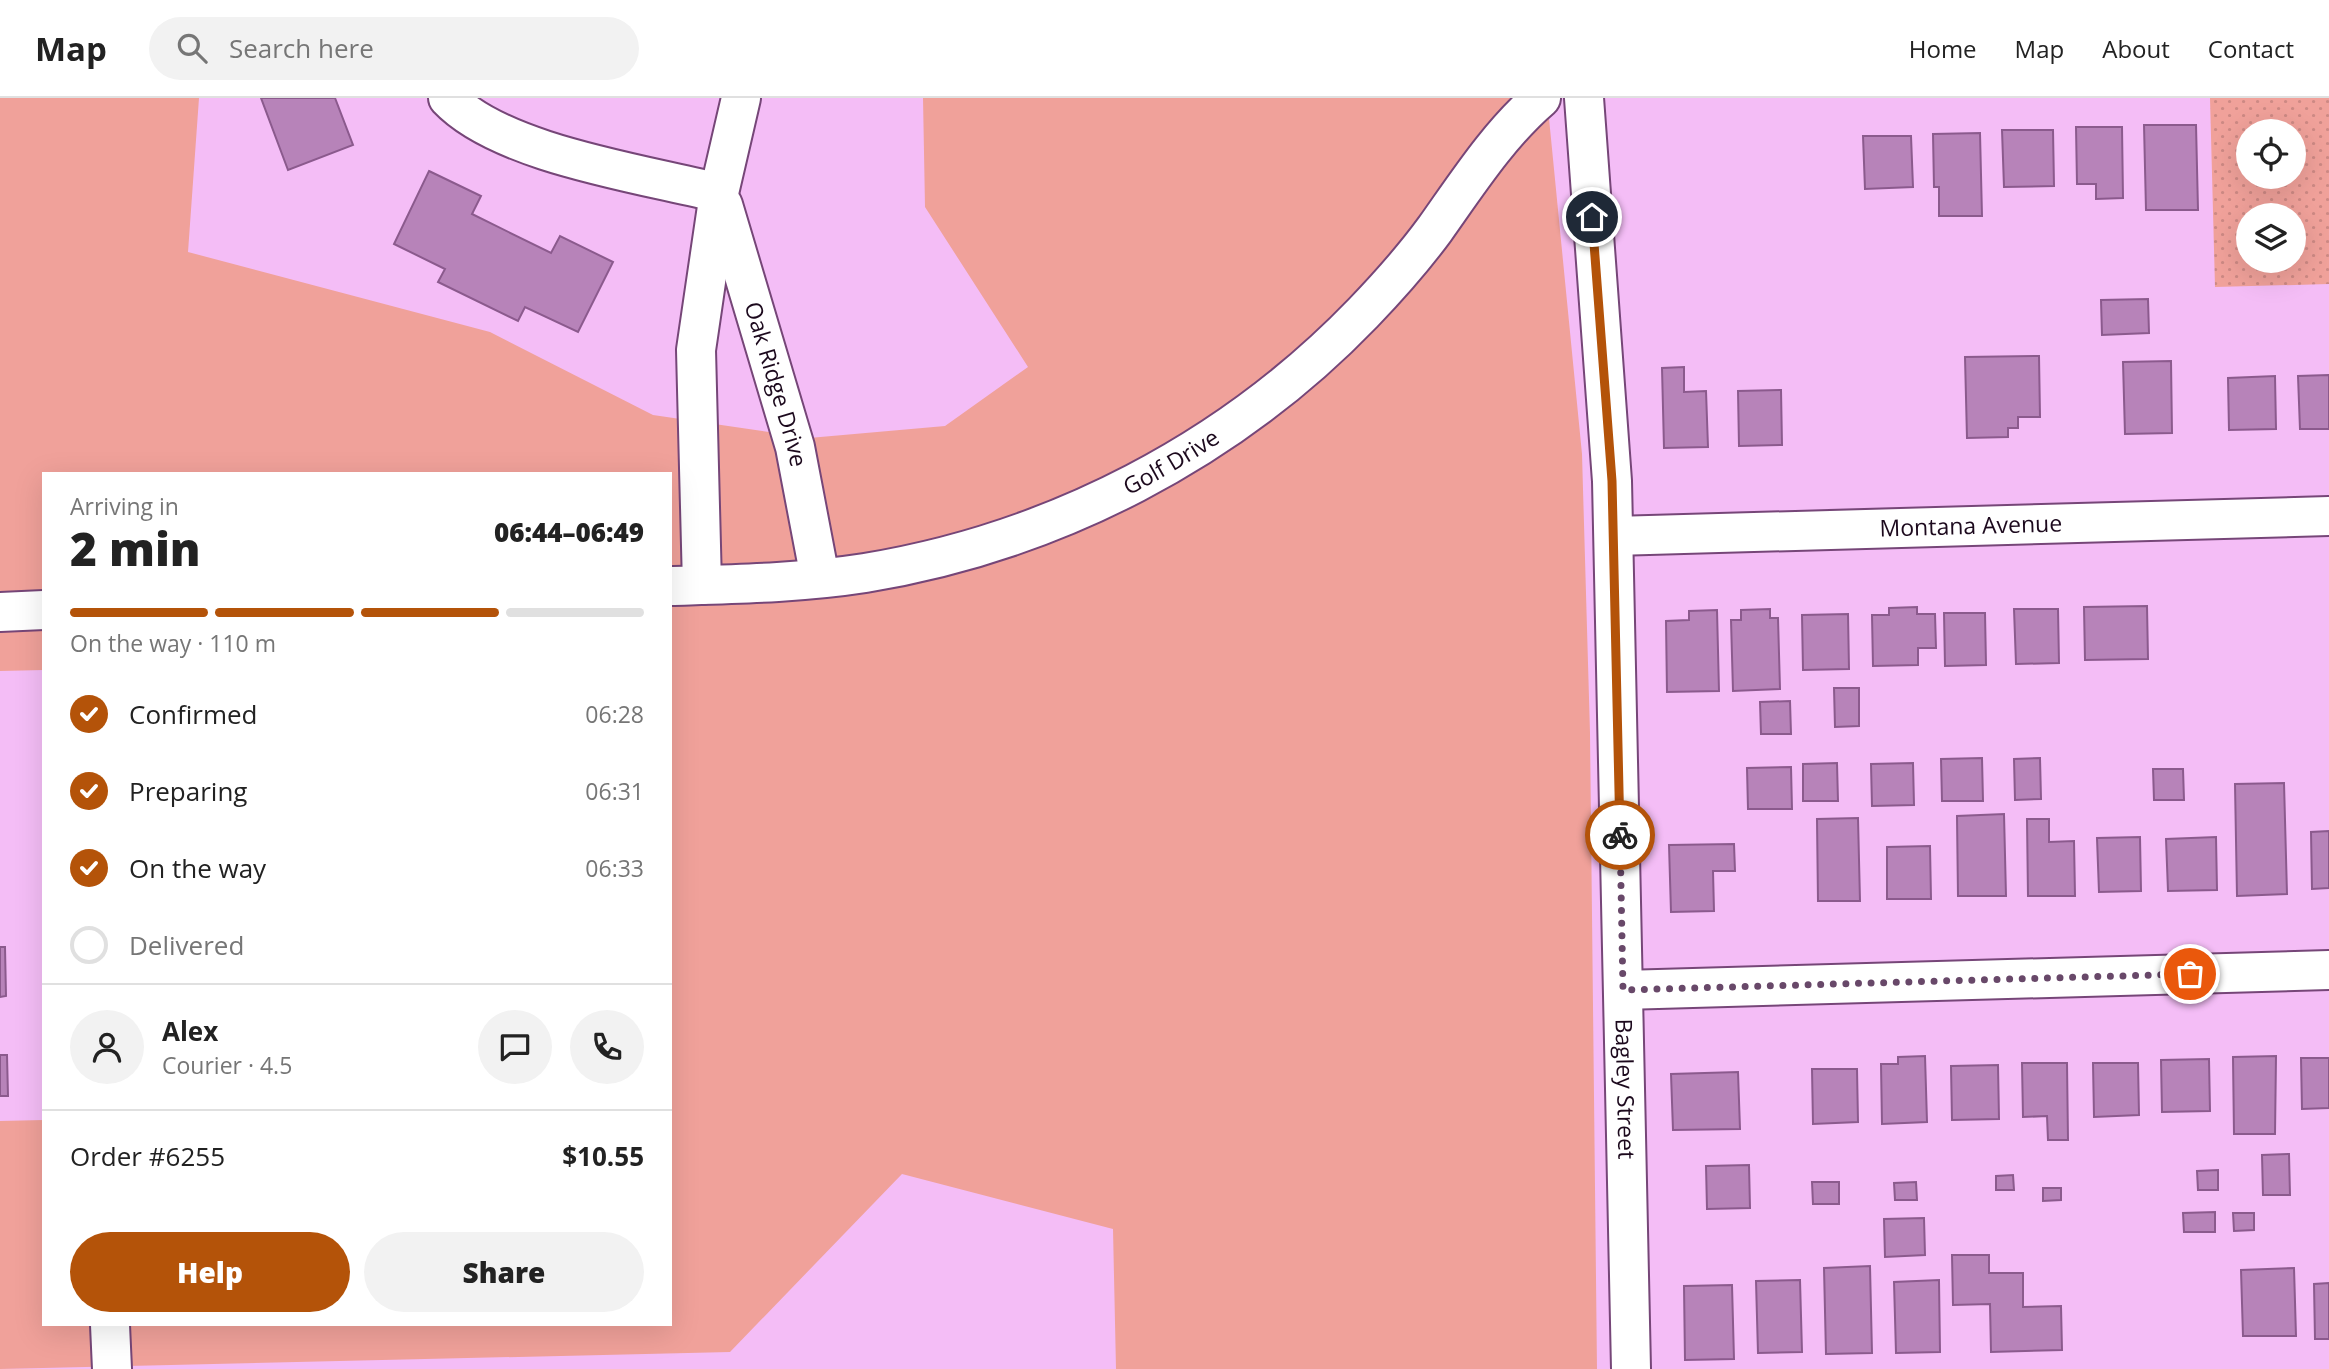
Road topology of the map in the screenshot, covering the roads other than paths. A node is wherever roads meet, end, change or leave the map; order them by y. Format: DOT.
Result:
graph roads {
  1 [pos="448,98"];
  2 [pos="741,98"];
  3 [pos="1541,98"];
  4 [pos="1584,98"];
  5 [pos="719,192"];
  6 [pos="2329,516"];
  7 [pos="1614,536"];
  8 [pos="820,578"];
  9 [pos="686,586"];
  10 [pos="42,610"];
  11 [pos="0,612"];
  12 [pos="2329,970"];
  13 [pos="1623,990"];
  14 [pos="110,1326"];
  15 [pos="112,1369"];
  16 [pos="1631,1369"];
  1 -- 5 [label="street"];
  2 -- 5 [label="street, Oak Ridge Drive"];
  3 -- 8 [label="street, Golf Drive"];
  4 -- 7 [label="street, Bagley Street"];
  5 -- 8 [label="street, Oak Ridge Drive"];
  5 -- 9 [label="street, Oak Ridge Drive"];
  6 -- 7 [label="street, Montana Avenue"];
  7 -- 13 [label="street, Bagley Street"];
  8 -- 9 [label="street, Golf Drive"];
  10 -- 11 [label="street"];
  12 -- 13 [label="street"];
  13 -- 16 [label="street, Bagley Street"];
  14 -- 15 [label="street"];
}
